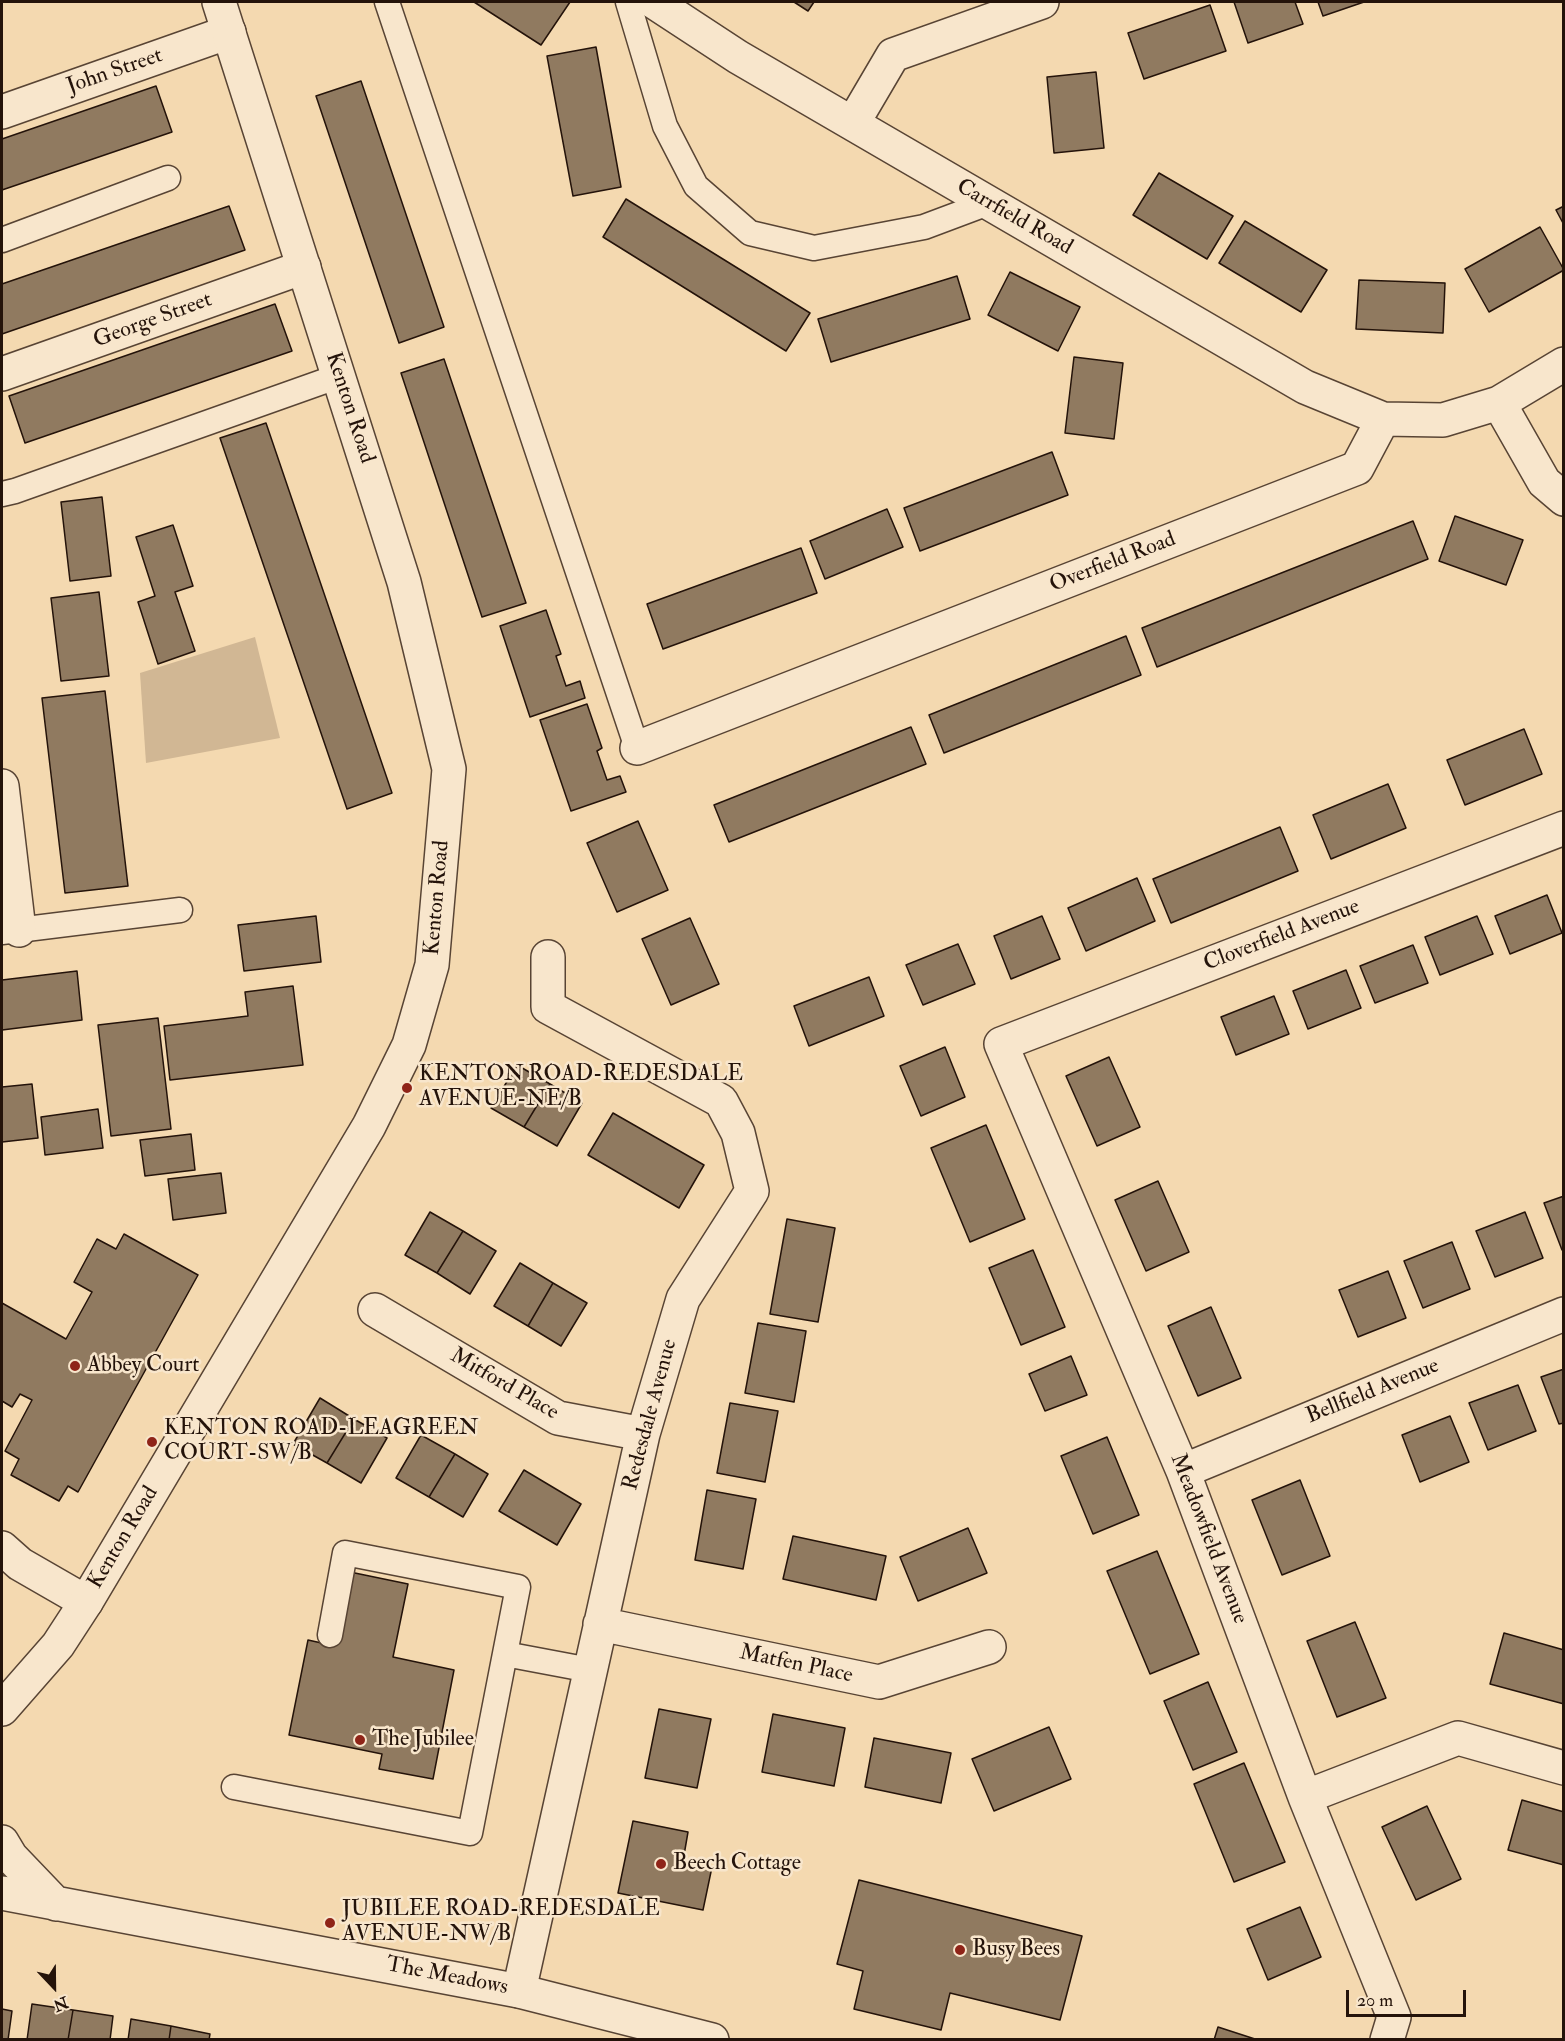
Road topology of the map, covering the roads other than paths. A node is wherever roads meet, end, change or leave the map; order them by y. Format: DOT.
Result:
graph roads {
  1 [pos="219,2"];
  2 [pos="387,2"];
  3 [pos="628,2"];
  4 [pos="654,2"];
  5 [pos="1042,2"];
  6 [pos="230,32"];
  7 [pos="2,112"];
  8 [pos="852,123"];
  9 [pos="168,178"];
  10 [pos="988,203"];
  11 [pos="2,240"];
  12 [pos="304,267"];
  13 [pos="1563,364"];
  14 [pos="2,374"];
  15 [pos="339,376"];
  16 [pos="1499,402"];
  17 [pos="1383,419"];
  18 [pos="2,494"];
  19 [pos="1563,499"];
  20 [pos="637,748"];
  21 [pos="2,786"];
  22 [pos="1563,828"];
  23 [pos="180,910"];
  24 [pos="10,931"];
  25 [pos="548,957"];
  26 [pos="1001,1044"];
  27 [pos="375,1310"];
  28 [pos="1563,1314"];
  29 [pos="643,1434"];
  30 [pos="1183,1471"];
  31 [pos="2,1548"];
  32 [pos="86,1602"];
  33 [pos="600,1624"];
  34 [pos="330,1635"];
  35 [pos="989,1647"];
  36 [pos="505,1654"];
  37 [pos="590,1670"];
  38 [pos="2,1709"];
  39 [pos="1563,1768"];
  40 [pos="234,1787"];
  41 [pos="1305,1797"];
  42 [pos="2,1842"];
  43 [pos="2,1893"];
  44 [pos="56,1904"];
  45 [pos="519,1991"];
  46 [pos="712,2040"];
  47 [pos="1387,2040"];
  1 -- 6 [label="street, Kenton Road"];
  2 -- 20 [label="lane"];
  3 -- 10 [label="lane"];
  4 -- 8 [label="street, Carrfield Road"];
  5 -- 8 [label="street"];
  6 -- 7 [label="street, John Street"];
  6 -- 12 [label="street, Kenton Road"];
  8 -- 10 [label="street, Carrfield Road"];
  9 -- 11 [label="lane"];
  10 -- 17 [label="street, Carrfield Road"];
  12 -- 14 [label="street, George Street"];
  12 -- 15 [label="street, Kenton Road"];
  13 -- 16 [label="street"];
  15 -- 18 [label="lane"];
  15 -- 32 [label="street, Kenton Road"];
  16 -- 17 [label="street"];
  16 -- 19 [label="street"];
  17 -- 20 [label="street, Overfield Road"];
  21 -- 24 [label="street"];
  22 -- 26 [label="street, Cloverfield Avenue"];
  23 -- 24 [label="lane"];
  25 -- 29 [label="street, Redesdale Avenue"];
  26 -- 30 [label="street, Meadowfield Avenue"];
  27 -- 29 [label="street, Mitford Place"];
  28 -- 30 [label="street, Bellfield Avenue"];
  29 -- 33 [label="street, Redesdale Avenue"];
  30 -- 41 [label="street, Meadowfield Avenue"];
  31 -- 32 [label="street"];
  32 -- 38 [label="street, Kenton Road"];
  33 -- 35 [label="street, Matfen Place"];
  33 -- 37 [label="street, Redesdale Avenue"];
  34 -- 36 [label="lane"];
  36 -- 37 [label="lane"];
  36 -- 40 [label="lane"];
  37 -- 45 [label="street, Redesdale Avenue"];
  39 -- 41 [label="street"];
  41 -- 47 [label="street, Meadowfield Avenue"];
  42 -- 44 [label="street"];
  43 -- 44 [label="street, The Meadows"];
  44 -- 45 [label="street, The Meadows"];
  45 -- 46 [label="street, The Meadows"];
}
